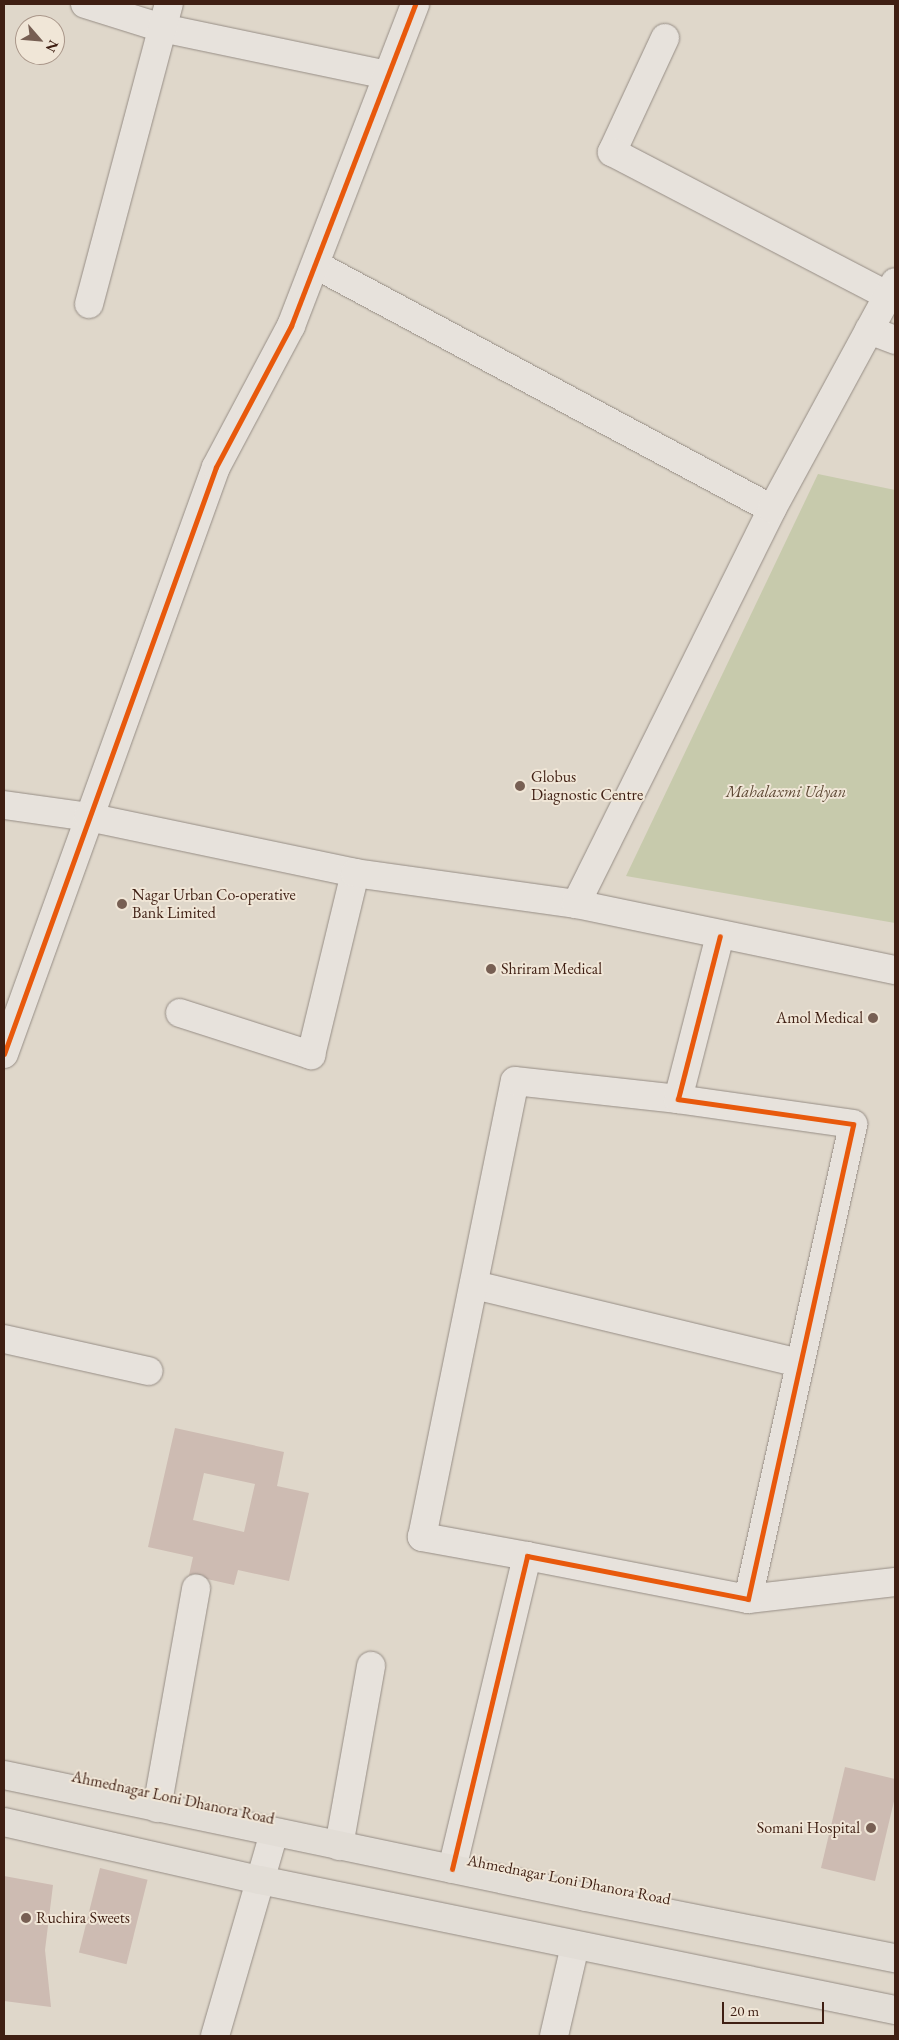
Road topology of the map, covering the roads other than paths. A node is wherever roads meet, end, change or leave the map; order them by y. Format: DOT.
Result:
graph roads {
  1 [pos="85,4"];
  2 [pos="415,4"];
  3 [pos="165,16"];
  4 [pos="665,38"];
  5 [pos="387,75"];
  6 [pos="316,265"];
  7 [pos="891,288"];
  8 [pos="89,304"];
  9 [pos="869,330"];
  10 [pos="895,340"];
  11 [pos="772,509"];
  12 [pos="4,805"];
  13 [pos="88,817"];
  14 [pos="355,873"];
  15 [pos="576,904"];
  16 [pos="720,936"];
  17 [pos="895,970"];
  18 [pos="180,1013"];
  19 [pos="4,1054"];
  20 [pos="678,1099"];
  21 [pos="474,1285"];
  22 [pos="4,1339"];
  23 [pos="800,1363"];
  24 [pos="148,1370"];
  25 [pos="527,1556"];
  26 [pos="895,1582"];
  27 [pos="196,1588"];
  28 [pos="748,1599"];
  29 [pos="371,1666"];
  30 [pos="4,1775"];
  31 [pos="157,1808"];
  32 [pos="4,1822"];
  33 [pos="274,1833"];
  34 [pos="339,1846"];
  35 [pos="452,1869"];
  36 [pos="260,1880"];
  37 [pos="576,1946"];
  38 [pos="895,1958"];
  39 [pos="895,2010"];
  40 [pos="215,2036"];
  41 [pos="554,2036"];
  1 -- 3 [label="street"];
  2 -- 5 [label="street"];
  3 -- 5 [label="street"];
  3 -- 8 [label="street"];
  4 -- 7 [label="street"];
  5 -- 6 [label="street"];
  6 -- 11 [label="street"];
  6 -- 13 [label="street"];
  7 -- 9 [label="street"];
  9 -- 10 [label="street"];
  9 -- 11 [label="street"];
  11 -- 15 [label="street"];
  12 -- 13 [label="street"];
  13 -- 14 [label="street"];
  13 -- 19 [label="street"];
  14 -- 15 [label="street"];
  14 -- 18 [label="street"];
  15 -- 16 [label="street"];
  16 -- 17 [label="street"];
  16 -- 20 [label="street"];
  20 -- 21 [label="street"];
  20 -- 23 [label="street"];
  21 -- 23 [label="street"];
  21 -- 25 [label="street"];
  22 -- 24 [label="street"];
  23 -- 28 [label="street"];
  25 -- 28 [label="street"];
  25 -- 35 [label="street"];
  26 -- 28 [label="street"];
  27 -- 31 [label="street"];
  29 -- 34 [label="street"];
  30 -- 31 [label="main road, Ahmednagar Loni Dhanora Road"];
  31 -- 33 [label="main road, Ahmednagar Loni Dhanora Road"];
  32 -- 36 [label="main road"];
  33 -- 34 [label="main road, Ahmednagar Loni Dhanora Road"];
  33 -- 36 [label="street"];
  34 -- 35 [label="main road, Ahmednagar Loni Dhanora Road"];
  35 -- 38 [label="main road, Ahmednagar Loni Dhanora Road"];
  36 -- 37 [label="main road"];
  36 -- 40 [label="street"];
  37 -- 39 [label="main road"];
  37 -- 41 [label="street"];
}
